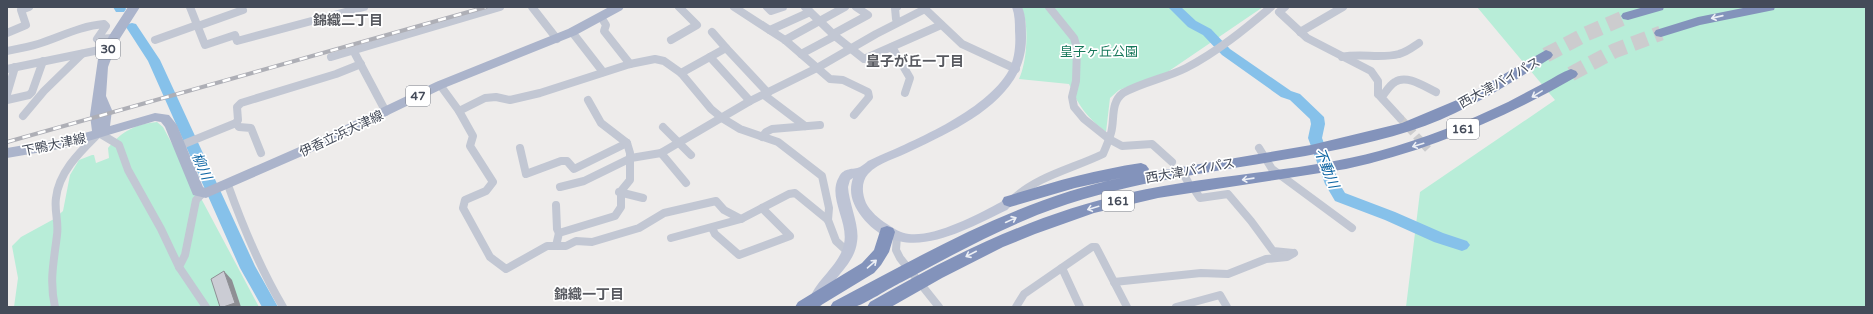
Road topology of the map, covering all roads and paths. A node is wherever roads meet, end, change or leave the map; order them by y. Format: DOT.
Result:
graph roads {
  1 [pos="29,7"];
  2 [pos="134,7"];
  3 [pos="190,7"];
  4 [pos="364,7"];
  5 [pos="500,7"];
  6 [pos="532,7"];
  7 [pos="618,7"];
  8 [pos="679,7"];
  9 [pos="735,7"];
  10 [pos="767,7"];
  11 [pos="783,7"];
  12 [pos="845,7"];
  13 [pos="856,7"];
  14 [pos="897,7"];
  15 [pos="1017,7"];
  16 [pos="1049,7"];
  17 [pos="1271,7"];
  18 [pos="1285,7"];
  19 [pos="1343,7"];
  20 [pos="1658,7"];
  21 [pos="1769,7"];
  22 [pos="808,9"];
  23 [pos="243,10"];
  24 [pos="601,16"];
  25 [pos="1628,16"];
  26 [pos="821,21"];
  27 [pos="898,22"];
  28 [pos="941,25"];
  29 [pos="197,26"];
  30 [pos="770,30"];
  31 [pos="572,32"];
  32 [pos="712,32"];
  33 [pos="1300,32"];
  34 [pos="7,33"];
  35 [pos="1661,33"];
  36 [pos="834,35"];
  37 [pos="557,38"];
  38 [pos="155,40"];
  39 [pos="671,40"];
  40 [pos="785,40"];
  41 [pos="111,43"];
  42 [pos="1419,43"];
  43 [pos="892,47"];
  44 [pos="726,48"];
  45 [pos="851,48"];
  46 [pos="353,50"];
  47 [pos="7,51"];
  48 [pos="83,53"];
  49 [pos="801,54"];
  50 [pos="1546,55"];
  51 [pos="331,57"];
  52 [pos="710,57"];
  53 [pos="1342,57"];
  54 [pos="43,61"];
  55 [pos="361,64"];
  56 [pos="630,64"];
  57 [pos="15,67"];
  58 [pos="817,68"];
  59 [pos="7,69"];
  60 [pos="1016,69"];
  61 [pos="603,72"];
  62 [pos="681,74"];
  63 [pos="1571,74"];
  64 [pos="440,85"];
  65 [pos="1436,92"];
  66 [pos="905,93"];
  67 [pos="7,94"];
  68 [pos="766,94"];
  69 [pos="1378,94"];
  70 [pos="7,100"];
  71 [pos="588,100"];
  72 [pos="750,101"];
  73 [pos="459,111"];
  74 [pos="386,112"];
  75 [pos="854,115"];
  76 [pos="23,116"];
  77 [pos="722,118"];
  78 [pos="1400,118"];
  79 [pos="236,123"];
  80 [pos="820,125"];
  81 [pos="805,126"];
  82 [pos="663,127"];
  83 [pos="100,133"];
  84 [pos="762,137"];
  85 [pos="1109,139"];
  86 [pos="627,143"];
  87 [pos="680,143"];
  88 [pos="182,145"];
  89 [pos="520,148"];
  90 [pos="1259,148"];
  91 [pos="7,153"];
  92 [pos="261,153"];
  93 [pos="661,153"];
  94 [pos="691,155"];
  95 [pos="631,158"];
  96 [pos="1172,162"];
  97 [pos="1215,165"];
  98 [pos="862,171"];
  99 [pos="686,183"];
  100 [pos="560,186"];
  101 [pos="215,190"];
  102 [pos="619,192"];
  103 [pos="1196,192"];
  104 [pos="644,198"];
  105 [pos="1010,201"];
  106 [pos="556,205"];
  107 [pos="762,208"];
  108 [pos="741,219"];
  109 [pos="828,220"];
  110 [pos="712,228"];
  111 [pos="1352,228"];
  112 [pos="559,234"];
  113 [pos="892,234"];
  114 [pos="671,238"];
  115 [pos="556,246"];
  116 [pos="848,252"];
  117 [pos="179,267"];
  118 [pos="929,267"];
  119 [pos="1062,268"];
  120 [pos="1114,282"];
  121 [pos="899,284"];
  122 [pos="845,304"];
  123 [pos="55,307"];
  124 [pos="206,307"];
  125 [pos="283,307"];
  126 [pos="804,307"];
  127 [pos="814,307"];
  128 [pos="876,307"];
  129 [pos="939,307"];
  130 [pos="1016,307"];
  131 [pos="1080,307"];
  132 [pos="1127,307"];
  133 [pos="1176,307"];
  134 [pos="1227,307"];
  1 -- 34 [label="street"];
  2 -- 41 [label="main road, 30"];
  3 -- 29 [label="street"];
  4 -- 29 [label="street"];
  5 -- 46 [label="street"];
  6 -- 37 [label="street"];
  7 -- 24 [label="main road, 伊香立浜大津線 / 47"];
  8 -- 39 [label="street"];
  9 -- 30 [label="street"];
  10 -- 11 [label="street"];
  12 -- 26 [label="street"];
  13 -- 36 [label="street"];
  14 -- 27 [label="street"];
  15 -- 60 [label="street"];
  16 -- 85 [label="street"];
  17 -- 85 [label="street"];
  18 -- 33 [label="street"];
  19 -- 33 [label="street"];
  20 -- 25 [label="highway"];
  21 -- 35 [label="highway, one-way"];
  22 -- 26 [label="street"];
  22 -- 30 [label="street"];
  23 -- 29 [label="street"];
  24 -- 31 [label="main road, 伊香立浜大津線 / 47"];
  24 -- 56 [label="street"];
  26 -- 36 [label="street"];
  26 -- 40 [label="street"];
  27 -- 28 [label="street"];
  27 -- 45 [label="street"];
  28 -- 43 [label="street"];
  28 -- 60 [label="street"];
  29 -- 38 [label="street"];
  30 -- 40 [label="street"];
  31 -- 37 [label="main road, 伊香立浜大津線 / 47"];
  31 -- 61 [label="street"];
  32 -- 44 [label="street"];
  33 -- 53 [label="street"];
  36 -- 45 [label="street"];
  36 -- 49 [label="street"];
  37 -- 64 [label="main road, 伊香立浜大津線 / 47"];
  40 -- 49 [label="street"];
  41 -- 47 [label="street"];
  41 -- 48 [label="street"];
  41 -- 83 [label="main road, 30"];
  42 -- 53 [label="street"];
  43 -- 45 [label="street"];
  43 -- 66 [label="street"];
  44 -- 52 [label="street"];
  44 -- 68 [label="street"];
  45 -- 58 [label="street"];
  46 -- 51 [label="street"];
  46 -- 55 [label="street"];
  48 -- 54 [label="street"];
  48 -- 76 [label="street"];
  49 -- 58 [label="street"];
  50 -- 97 [label="highway, 西大津バイパス / 161"];
  52 -- 62 [label="street"];
  52 -- 72 [label="street"];
  53 -- 69 [label="street"];
  54 -- 57 [label="street"];
  54 -- 70 [label="street"];
  55 -- 74 [label="street"];
  55 -- 79 [label="street"];
  56 -- 61 [label="street"];
  56 -- 62 [label="street"];
  57 -- 59 [label="street"];
  57 -- 67 [label="street"];
  58 -- 68 [label="street"];
  58 -- 75 [label="street"];
  60 -- 98 [label="street"];
  61 -- 73 [label="street"];
  62 -- 77 [label="street"];
  63 -- 118 [label="highway, 西大津バイパス / 161, one-way"];
  64 -- 73 [label="street"];
  64 -- 74 [label="main road, 伊香立浜大津線 / 47"];
  65 -- 69 [label="street"];
  68 -- 72 [label="street"];
  68 -- 81 [label="street"];
  69 -- 78 [label="street"];
  71 -- 86 [label="street"];
  72 -- 77 [label="street"];
  73 -- 115 [label="street"];
  74 -- 101 [label="main road, 伊香立浜大津線 / 47"];
  77 -- 84 [label="street"];
  77 -- 87 [label="street"];
  79 -- 88 [label="street"];
  79 -- 92 [label="street"];
  80 -- 81 [label="street"];
  81 -- 84 [label="street"];
  82 -- 87 [label="street"];
  83 -- 88 [label="main road"];
  83 -- 91 [label="main road, 下鴨大津線"];
  83 -- 117 [label="street"];
  83 -- 123 [label="street"];
  84 -- 109 [label="street"];
  85 -- 96 [label="street"];
  85 -- 105 [label="street"];
  86 -- 89 [label="street"];
  86 -- 95 [label="street"];
  87 -- 93 [label="street"];
  87 -- 94 [label="street"];
  88 -- 101 [label="main road"];
  90 -- 111 [label="street"];
  93 -- 95 [label="street"];
  93 -- 99 [label="street"];
  95 -- 100 [label="street"];
  95 -- 102 [label="street"];
  97 -- 105 [label="highway"];
  118 -- 97 [label="highway, 西大津バイパス / 161, one-way"];
  98 -- 113 [label="street"];
  98 -- 116 [label="street"];
  101 -- 117 [label="street"];
  101 -- 125 [label="street"];
  102 -- 104 [label="street"];
  102 -- 112 [label="street"];
  103 -- 120 [label="street"];
  105 -- 113 [label="street"];
  106 -- 112 [label="street"];
  107 -- 108 [label="street"];
  107 -- 109 [label="street"];
  107 -- 110 [label="street"];
  108 -- 110 [label="street"];
  108 -- 115 [label="street"];
  109 -- 116 [label="street"];
  110 -- 114 [label="street"];
  112 -- 115 [label="street"];
  126 -- 113 [label="highway, one-way"];
  113 -- 129 [label="street"];
  116 -- 127 [label="street"];
  117 -- 124 [label="street"];
  118 -- 121 [label="highway, 西大津バイパス / 161"];
  119 -- 120 [label="street"];
  119 -- 130 [label="street"];
  119 -- 131 [label="street"];
  120 -- 132 [label="street"];
  121 -- 122 [label="highway, 西大津バイパス / 161"];
  121 -- 128 [label="highway, 西大津バイパス / 161"];
  133 -- 134 [label="street"];
}
